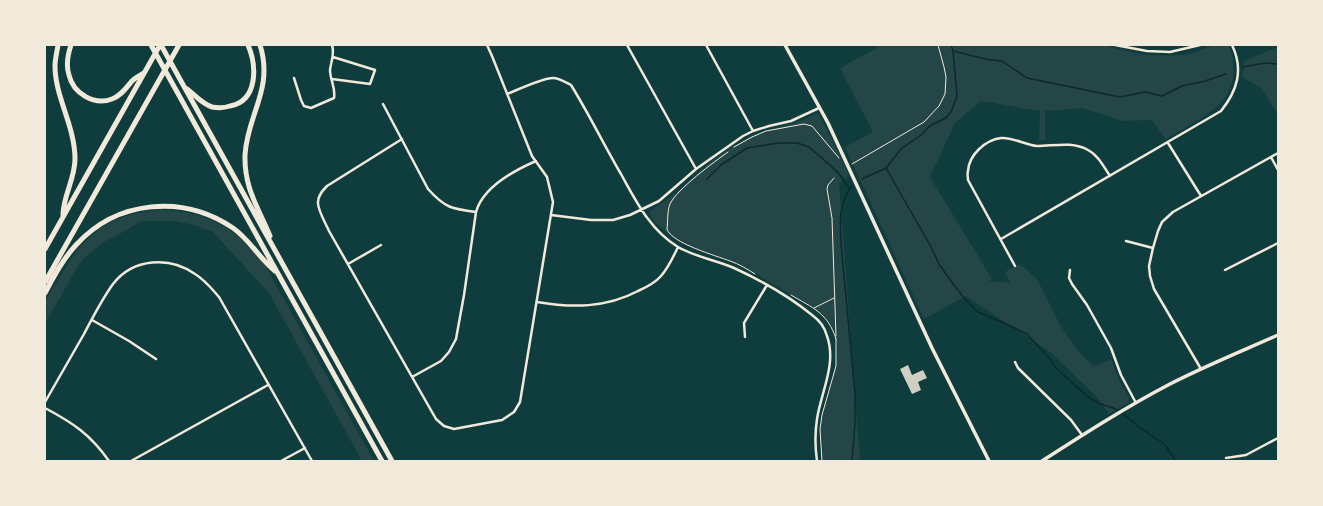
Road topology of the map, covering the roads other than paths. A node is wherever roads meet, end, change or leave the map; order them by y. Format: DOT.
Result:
graph roads {
  1 [pos="58,45"];
  2 [pos="70,45"];
  3 [pos="151,45"];
  4 [pos="160,45"];
  5 [pos="179,45"];
  6 [pos="183,45"];
  7 [pos="248,45"];
  8 [pos="260,45"];
  9 [pos="332,45"];
  10 [pos="487,45"];
  11 [pos="628,45"];
  12 [pos="706,45"];
  13 [pos="786,45"];
  14 [pos="1116,45"];
  15 [pos="1200,45"];
  16 [pos="1232,45"];
  17 [pos="176,51"];
  18 [pos="333,57"];
  19 [pos="143,74"];
  20 [pos="294,78"];
  21 [pos="332,79"];
  22 [pos="184,88"];
  23 [pos="507,94"];
  24 [pos="383,104"];
  25 [pos="820,108"];
  26 [pos="753,131"];
  27 [pos="402,139"];
  28 [pos="1168,143"];
  29 [pos="1278,153"];
  30 [pos="1271,157"];
  31 [pos="536,161"];
  32 [pos="696,169"];
  33 [pos="1278,170"];
  34 [pos="1110,176"];
  35 [pos="1201,196"];
  36 [pos="641,210"];
  37 [pos="476,212"];
  38 [pos="551,215"];
  39 [pos="63,217"];
  40 [pos="1001,239"];
  41 [pos="1126,240"];
  42 [pos="1278,243"];
  43 [pos="381,245"];
  44 [pos="678,247"];
  45 [pos="1153,248"];
  46 [pos="45,249"];
  47 [pos="279,257"];
  48 [pos="348,264"];
  49 [pos="1015,266"];
  50 [pos="1070,270"];
  51 [pos="1225,270"];
  52 [pos="278,273"];
  53 [pos="45,282"];
  54 [pos="767,285"];
  55 [pos="45,293"];
  56 [pos="537,302"];
  57 [pos="92,320"];
  58 [pos="1278,335"];
  59 [pos="745,336"];
  60 [pos="156,359"];
  61 [pos="1015,362"];
  62 [pos="1201,369"];
  63 [pos="412,377"];
  64 [pos="268,384"];
  65 [pos="45,402"];
  66 [pos="1136,403"];
  67 [pos="45,408"];
  68 [pos="1082,436"];
  69 [pos="1278,438"];
  70 [pos="305,448"];
  71 [pos="1226,458"];
  72 [pos="109,461"];
  73 [pos="131,461"];
  74 [pos="281,461"];
  75 [pos="312,461"];
  76 [pos="382,461"];
  77 [pos="392,461"];
  78 [pos="817,461"];
  79 [pos="989,461"];
  80 [pos="1042,461"];
  1 -- 39 [label="highway"];
  2 -- 19 [label="highway"];
  3 -- 52 [label="highway"];
  4 -- 19 [label="highway"];
  4 -- 22 [label="highway"];
  5 -- 17 [label="highway"];
  6 -- 17 [label="highway"];
  7 -- 22 [label="highway"];
  8 -- 47 [label="highway"];
  9 -- 18 [label="street"];
  10 -- 23 [label="street"];
  11 -- 32 [label="street"];
  12 -- 26 [label="street"];
  13 -- 25 [label="street"];
  14 -- 15 [label="street"];
  16 -- 28 [label="street"];
  17 -- 53 [label="highway"];
  18 -- 21 [label="street"];
  18 -- 21 [label="street"];
  19 -- 39 [label="highway"];
  20 -- 21 [label="street"];
  22 -- 47 [label="highway"];
  23 -- 31 [label="street"];
  23 -- 36 [label="street"];
  24 -- 27 [label="street"];
  25 -- 26 [label="street"];
  25 -- 79 [label="street"];
  26 -- 32 [label="street"];
  27 -- 37 [label="street"];
  27 -- 48 [label="street"];
  28 -- 34 [label="street"];
  28 -- 35 [label="street"];
  29 -- 30 [label="street"];
  30 -- 33 [label="street"];
  30 -- 35 [label="street"];
  31 -- 37 [label="street"];
  31 -- 38 [label="street"];
  32 -- 36 [label="street"];
  34 -- 40 [label="street"];
  34 -- 40 [label="street"];
  35 -- 45 [label="street"];
  36 -- 38 [label="street"];
  36 -- 44 [label="street"];
  37 -- 63 [label="street"];
  38 -- 56 [label="street"];
  39 -- 46 [label="highway"];
  40 -- 49 [label="street"];
  41 -- 45 [label="street"];
  42 -- 51 [label="street"];
  43 -- 48 [label="street"];
  44 -- 54 [label="street"];
  44 -- 56 [label="street"];
  45 -- 62 [label="street"];
  47 -- 77 [label="highway"];
  48 -- 63 [label="street"];
  50 -- 66 [label="street"];
  52 -- 55 [label="highway"];
  52 -- 76 [label="highway"];
  54 -- 59 [label="street"];
  54 -- 78 [label="street"];
  56 -- 63 [label="street"];
  57 -- 60 [label="street"];
  57 -- 64 [label="street"];
  57 -- 65 [label="street"];
  58 -- 62 [label="street"];
  61 -- 68 [label="street"];
  62 -- 66 [label="street"];
  64 -- 70 [label="street"];
  64 -- 73 [label="street"];
  66 -- 68 [label="street"];
  67 -- 72 [label="street"];
  68 -- 80 [label="street"];
  69 -- 71 [label="street"];
  70 -- 74 [label="street"];
  70 -- 75 [label="street"];
}
